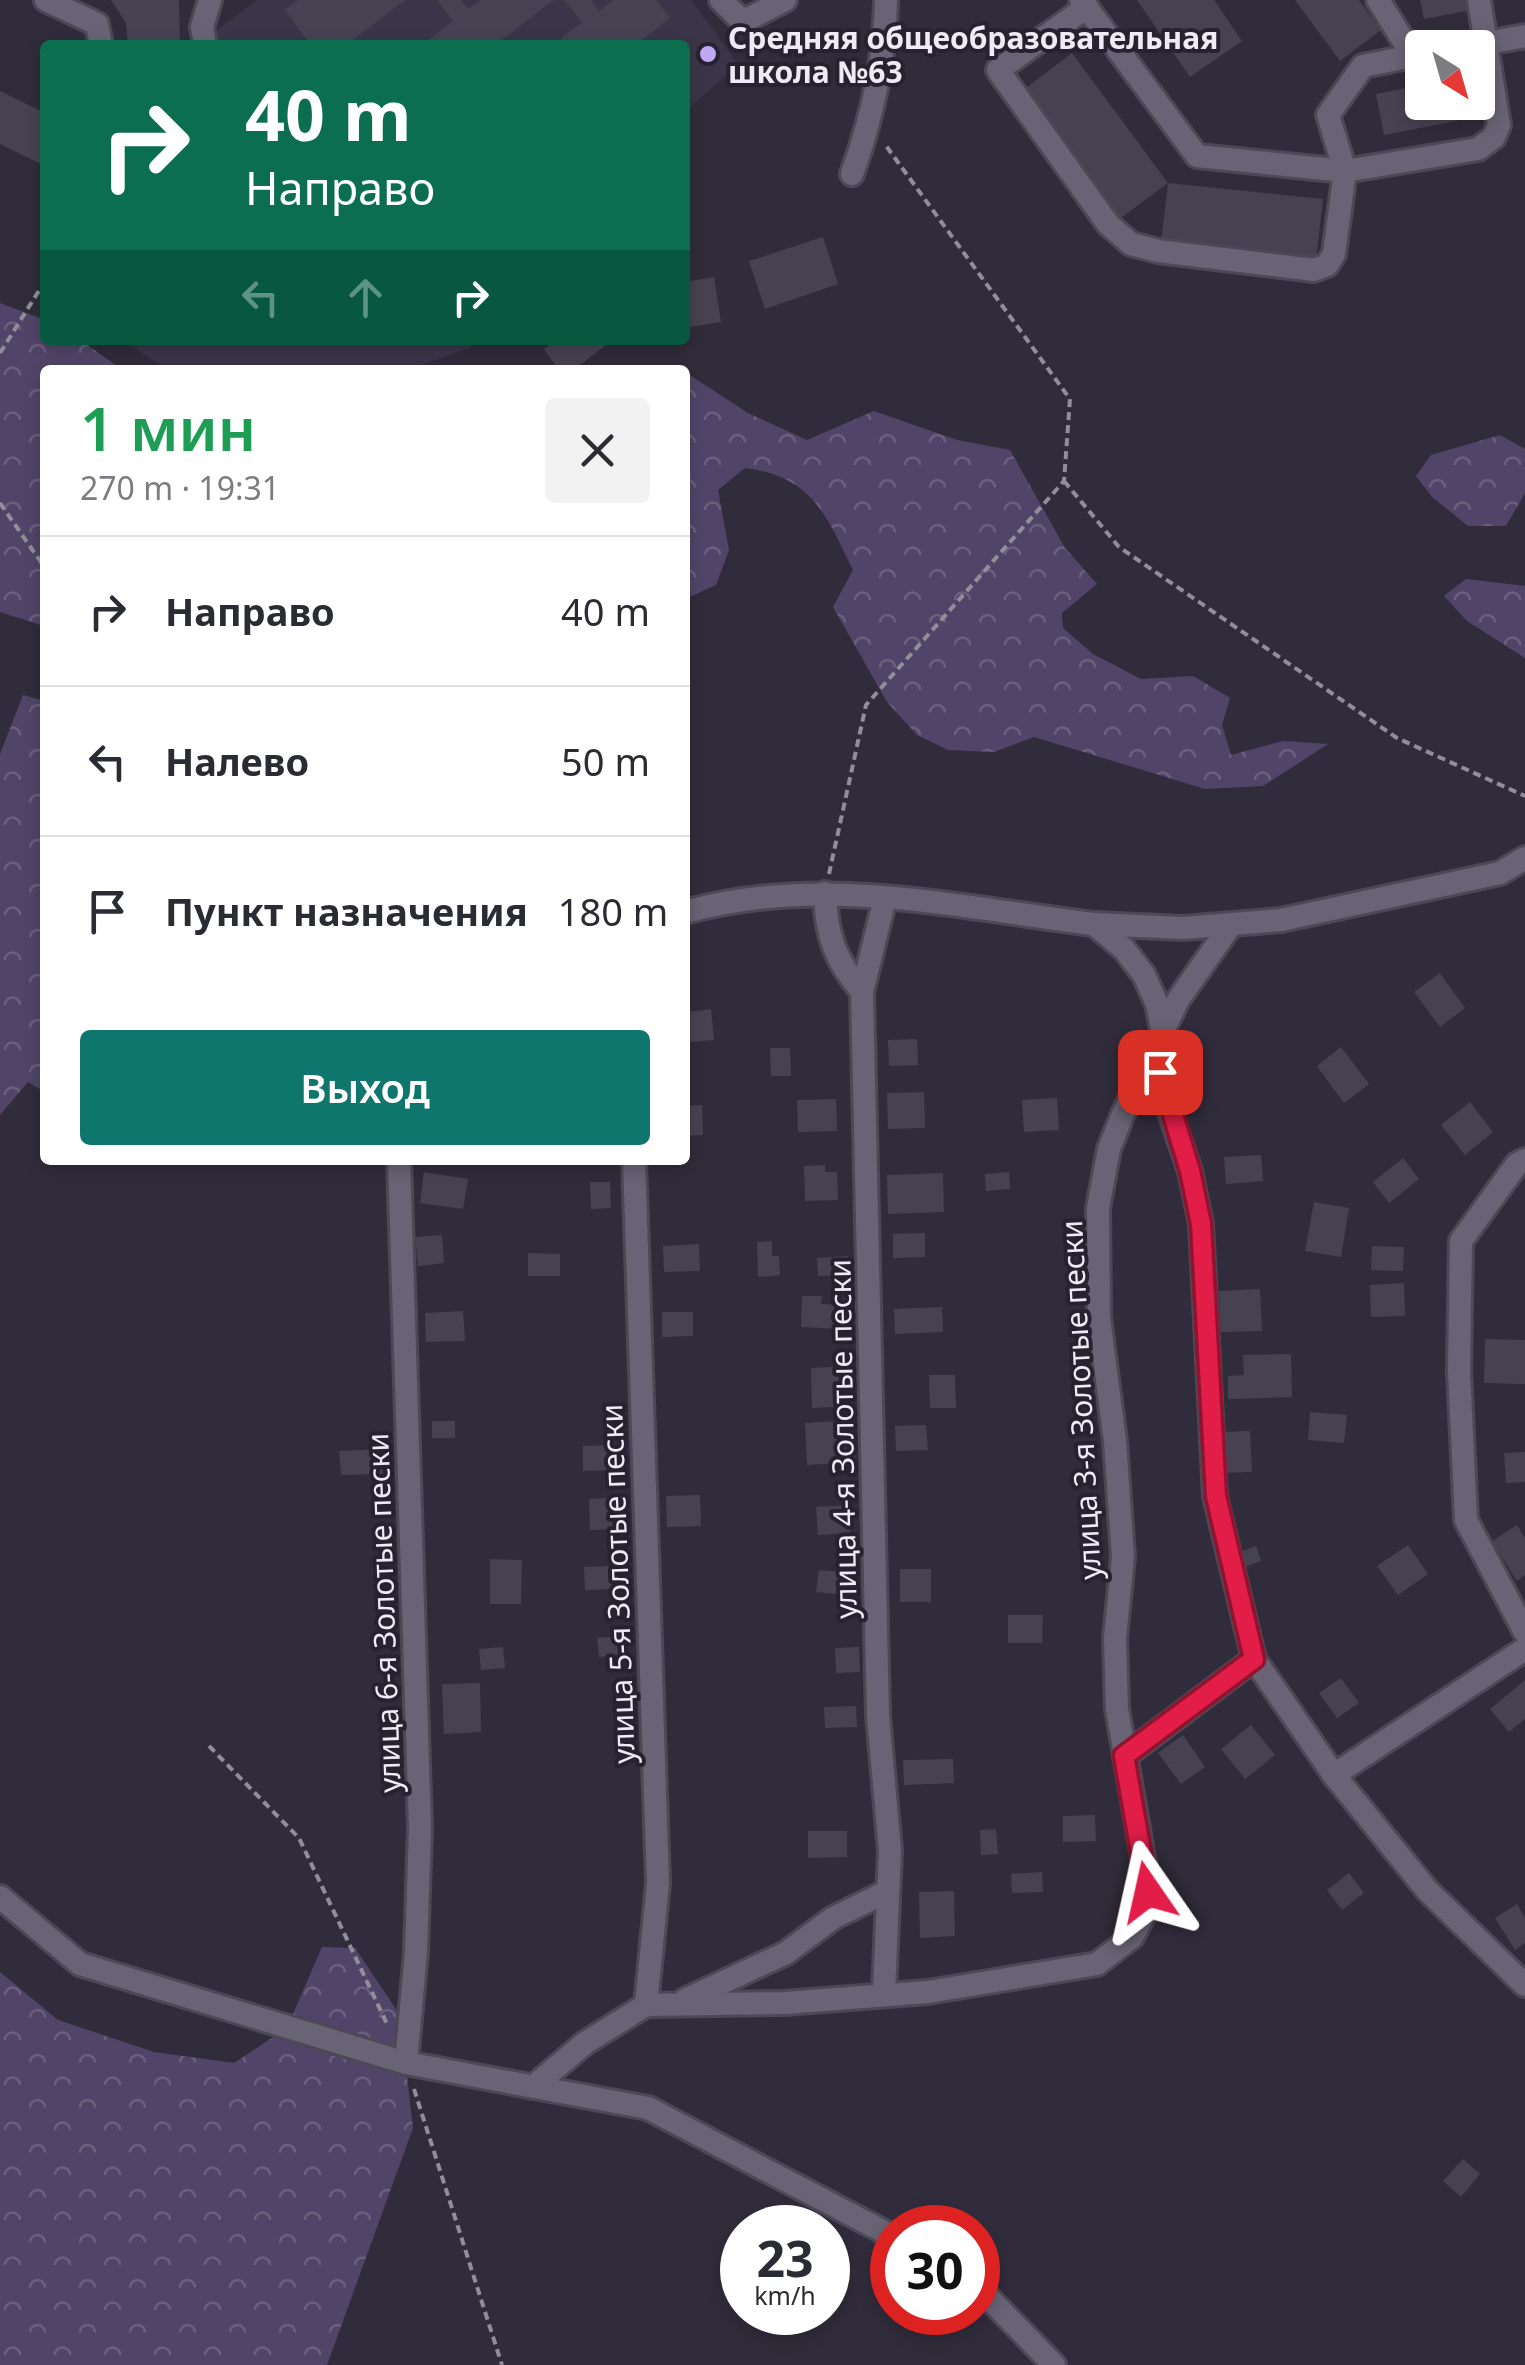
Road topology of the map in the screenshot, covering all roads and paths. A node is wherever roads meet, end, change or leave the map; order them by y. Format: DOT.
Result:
graph roads {
  1 [pos="46,0"];
  2 [pos="210,0"];
  3 [pos="720,0"];
  4 [pos="785,0"];
  5 [pos="886,0"];
  6 [pos="1378,0"];
  7 [pos="1479,0"];
  8 [pos="1084,4"];
  9 [pos="1484,30"];
  10 [pos="1525,36"];
  11 [pos="1405,37"];
  12 [pos="100,40"];
  13 [pos="204,40"];
  14 [pos="1495,41"];
  15 [pos="1405,58"];
  16 [pos="1495,96"];
  17 [pos="869,123"];
  18 [pos="1345,171"];
  19 [pos="852,174"];
  20 [pos="40,289"];
  21 [pos="0,354"];
  22 [pos="1064,480"];
  23 [pos="0,504"];
  24 [pos="40,561"];
  25 [pos="1525,796"];
  26 [pos="1525,858"];
  27 [pos="825,892"];
  28 [pos="885,898"];
  29 [pos="690,911"];
  30 [pos="1094,924"];
  31 [pos="1230,926"];
  32 [pos="862,992"];
  33 [pos="1163,1034"];
  34 [pos="1525,1160"];
  35 [pos="399,1165"];
  36 [pos="634,1165"];
  37 [pos="1525,1632"];
  38 [pos="1525,1650"];
  39 [pos="1254,1659"];
  40 [pos="1124,1756"];
  41 [pos="1334,1775"];
  42 [pos="888,1891"];
  43 [pos="0,1896"];
  44 [pos="1525,1985"];
  45 [pos="884,1994"];
  46 [pos="675,2004"];
  47 [pos="646,2005"];
  48 [pos="406,2063"];
  49 [pos="534,2087"];
  50 [pos="870,2224"];
  51 [pos="1000,2310"];
  52 [pos="1054,2365"];
  1 -- 12 [label="street"];
  2 -- 13 [label="street"];
  3 -- 4 [label="street"];
  5 -- 17 [label="street"];
  6 -- 11 [label="street"];
  7 -- 9 [label="street"];
  8 -- 18 [label="street"];
  8 -- 18 [label="street"];
  10 -- 14 [label="street"];
  15 -- 18 [label="street"];
  16 -- 18 [label="street"];
  17 -- 19 [label="street"];
  17 -- 22 [label="path"];
  20 -- 21 [label="path"];
  22 -- 25 [label="path"];
  22 -- 27 [label="path"];
  23 -- 24 [label="path"];
  26 -- 31 [label="street"];
  27 -- 28 [label="street"];
  27 -- 29 [label="street"];
  27 -- 32 [label="street"];
  28 -- 30 [label="street"];
  28 -- 32 [label="street, улица 4-я Золотые пески"];
  30 -- 31 [label="street"];
  30 -- 33 [label="street"];
  31 -- 33 [label="street, улица 3-я Золотые пески"];
  32 -- 42 [label="street, улица 4-я Золотые пески"];
  33 -- 39 [label="street"];
  33 -- 40 [label="street, улица 3-я Золотые пески"];
  34 -- 37 [label="street"];
  35 -- 48 [label="street, улица 6-я Золотые пески"];
  36 -- 47 [label="street, улица 5-я Золотые пески"];
  38 -- 41 [label="street"];
  39 -- 40 [label="street"];
  39 -- 41 [label="street"];
  40 -- 45 [label="street, улица 3-я Золотые пески"];
  41 -- 44 [label="street"];
  42 -- 45 [label="street, улица 4-я Золотые пески"];
  42 -- 46 [label="street"];
  43 -- 48 [label="street"];
  45 -- 46 [label="street, улица 3-я Золотые пески"];
  46 -- 47 [label="street, улица 3-я Золотые пески"];
  47 -- 49 [label="street"];
  48 -- 49 [label="street"];
  49 -- 50 [label="street"];
  51 -- 52 [label="street"];
}
